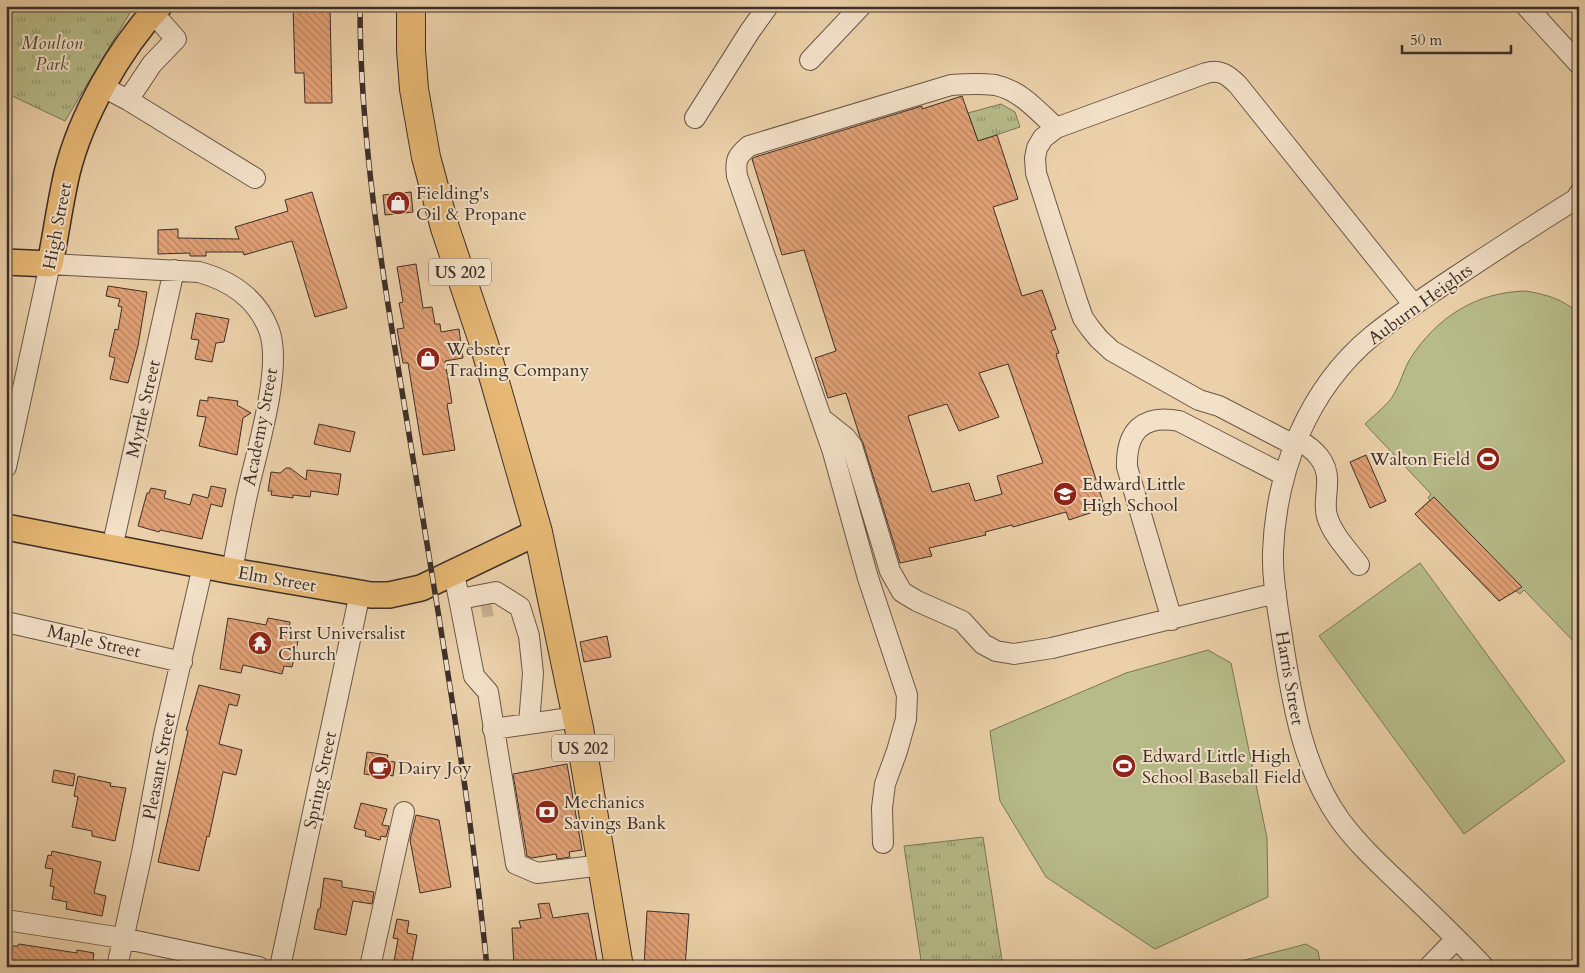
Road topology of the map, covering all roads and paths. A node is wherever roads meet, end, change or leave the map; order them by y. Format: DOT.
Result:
graph roads {
  1 [pos="411,6"];
  2 [pos="768,6"];
  3 [pos="861,6"];
  4 [pos="1526,6"];
  5 [pos="156,10"];
  6 [pos="1577,58"];
  7 [pos="810,60"];
  8 [pos="103,87"];
  9 [pos="128,100"];
  10 [pos="695,118"];
  11 [pos="1056,128"];
  12 [pos="255,178"];
  13 [pos="1578,197"];
  14 [pos="6,262"];
  15 [pos="50,264"];
  16 [pos="174,270"];
  17 [pos="1414,305"];
  18 [pos="821,418"];
  19 [pos="1295,442"];
  20 [pos="6,467"];
  21 [pos="1284,475"];
  22 [pos="6,527"];
  23 [pos="538,532"];
  24 [pos="112,548"];
  25 [pos="1359,565"];
  26 [pos="203,566"];
  27 [pos="232,571"];
  28 [pos="454,573"];
  29 [pos="360,593"];
  30 [pos="1276,594"];
  31 [pos="481,605"];
  32 [pos="1172,620"];
  33 [pos="6,622"];
  34 [pos="182,662"];
  35 [pos="577,717"];
  36 [pos="529,724"];
  37 [pos="493,729"];
  38 [pos="404,812"];
  39 [pos="883,843"];
  40 [pos="602,865"];
  41 [pos="6,920"];
  42 [pos="122,938"];
  43 [pos="1456,939"];
  44 [pos="116,967"];
  45 [pos="260,967"];
  46 [pos="280,967"];
  47 [pos="370,967"];
  48 [pos="619,967"];
  49 [pos="1428,967"];
  50 [pos="1484,967"];
  1 -- 23 [label="highway, US 202"];
  2 -- 10 [label="street"];
  3 -- 7 [label="street"];
  4 -- 6 [label="street"];
  5 -- 8 [label="main road, High Street"];
  5 -- 9 [label="street"];
  8 -- 9 [label="street"];
  8 -- 15 [label="main road, High Street"];
  9 -- 12 [label="street"];
  11 -- 17 [label="street"];
  11 -- 18 [label="street"];
  11 -- 19 [label="street"];
  13 -- 17 [label="street, Auburn Heights"];
  14 -- 15 [label="main road, Academy Street"];
  15 -- 16 [label="street, Academy Street"];
  15 -- 20 [label="street, High Street"];
  16 -- 24 [label="street, Myrtle Street"];
  16 -- 27 [label="street, Academy Street"];
  17 -- 19 [label="street, Auburn Heights"];
  18 -- 32 [label="street"];
  18 -- 39 [label="street"];
  19 -- 21 [label="street, Harris Street"];
  19 -- 25 [label="street"];
  21 -- 30 [label="street, Harris Street"];
  21 -- 32 [label="street"];
  22 -- 24 [label="main road, Elm Street"];
  23 -- 28 [label="main road, Elm Street"];
  23 -- 35 [label="highway, US 202"];
  24 -- 26 [label="main road, Elm Street"];
  26 -- 27 [label="main road, Elm Street"];
  26 -- 34 [label="street, Pleasant Street"];
  27 -- 29 [label="main road, Elm Street"];
  28 -- 29 [label="main road, Elm Street"];
  28 -- 31 [label="street"];
  29 -- 46 [label="street, Spring Street"];
  30 -- 32 [label="street"];
  30 -- 43 [label="street, Harris Street"];
  31 -- 36 [label="street"];
  31 -- 37 [label="street"];
  33 -- 34 [label="street, Maple Street"];
  34 -- 42 [label="street, Pleasant Street"];
  35 -- 36 [label="street"];
  35 -- 40 [label="highway, US 202"];
  36 -- 37 [label="street"];
  37 -- 40 [label="street"];
  38 -- 47 [label="street"];
  40 -- 48 [label="highway, US 202"];
  41 -- 42 [label="street"];
  42 -- 44 [label="street, Pleasant Street"];
  42 -- 45 [label="street"];
  43 -- 49 [label="street"];
  43 -- 50 [label="street, Harris Street"];
}
